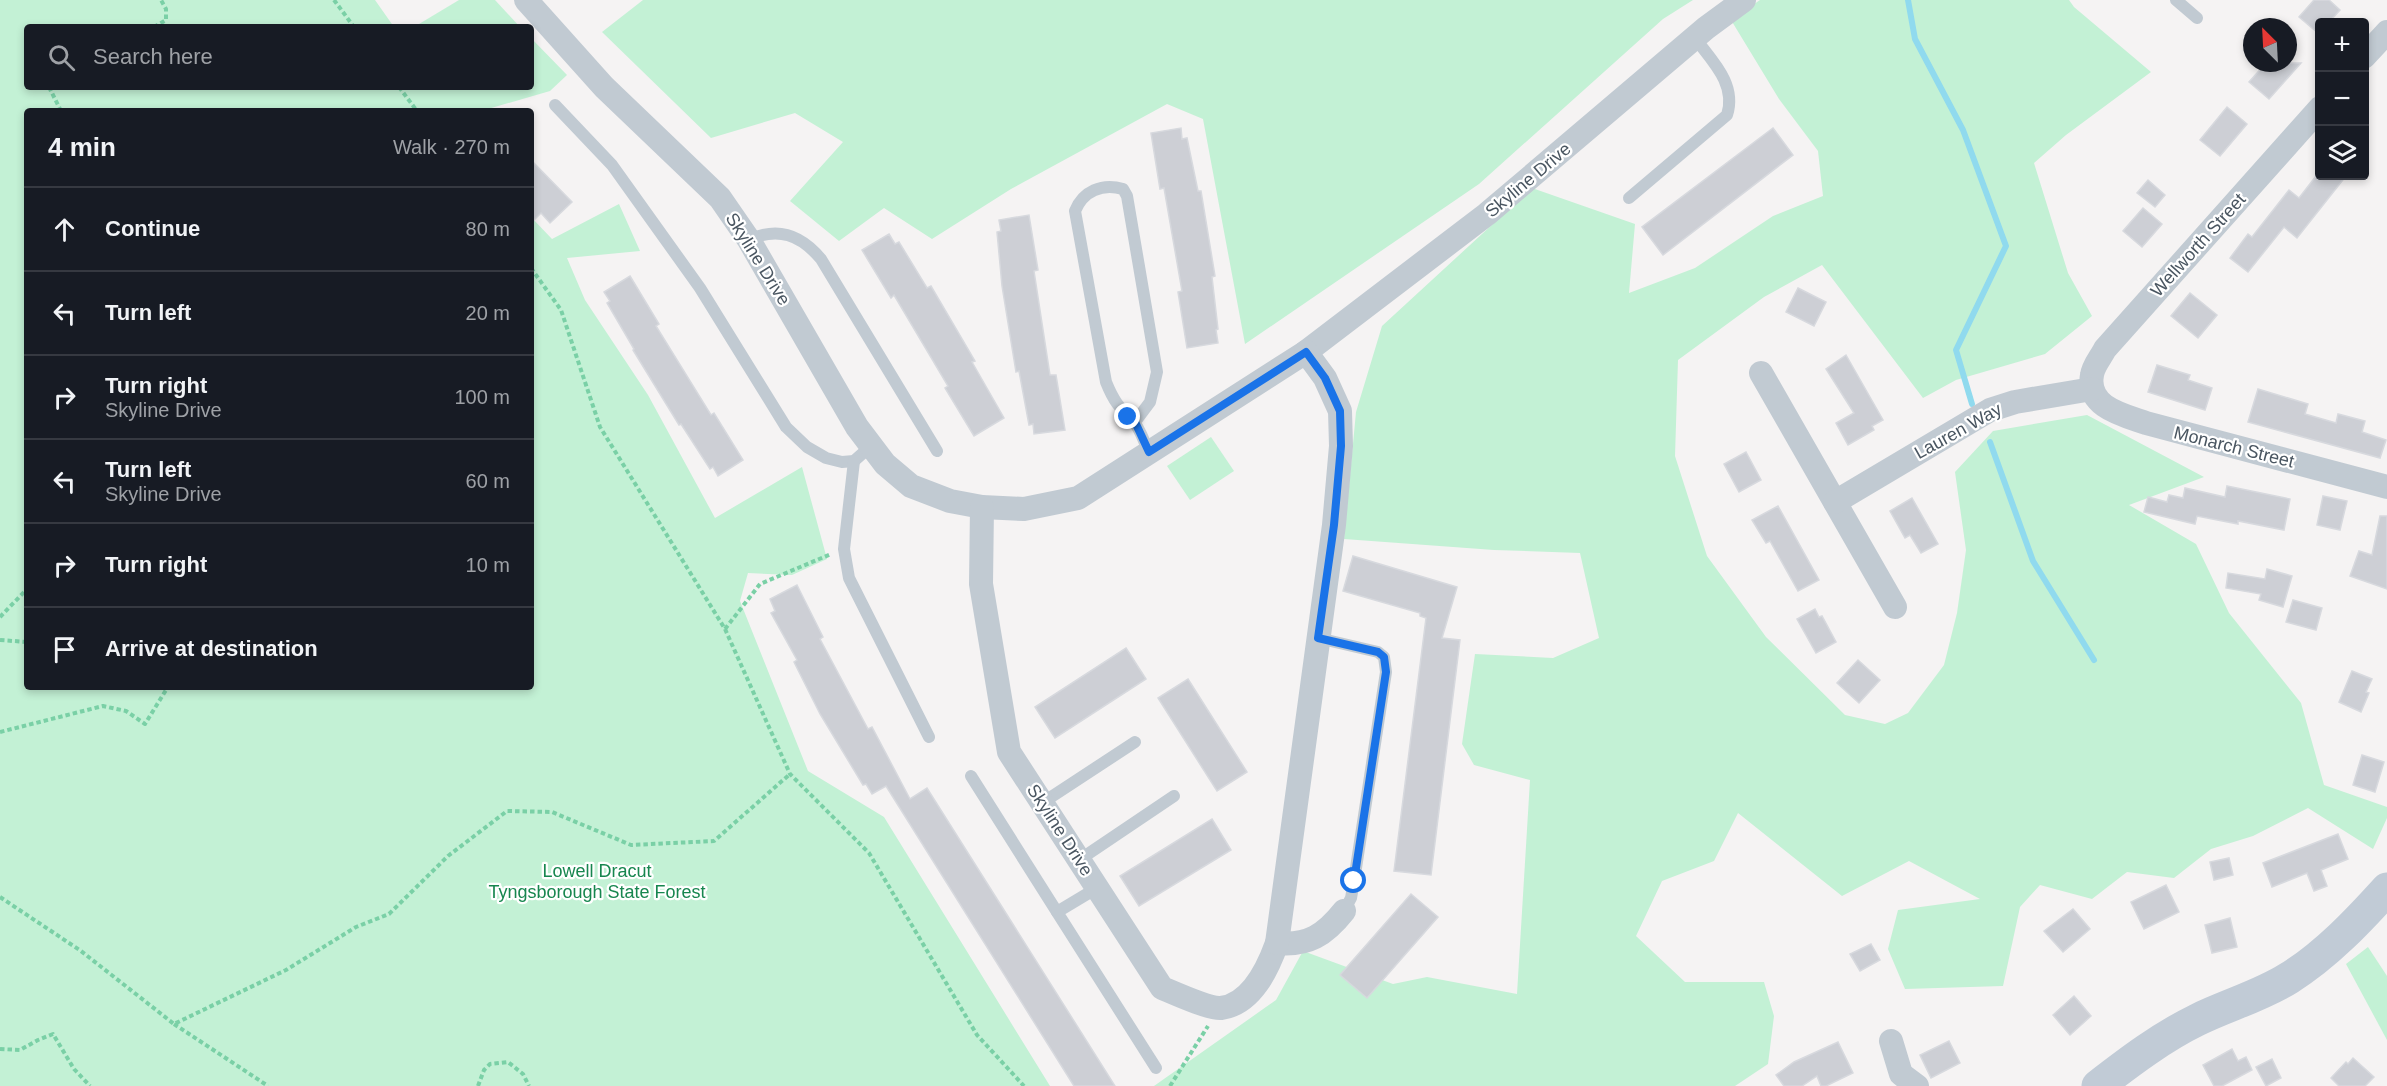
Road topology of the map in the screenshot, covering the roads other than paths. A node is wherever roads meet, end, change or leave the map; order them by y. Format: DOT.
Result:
graph roads {
  1 [pos="526,0"];
  2 [pos="1744,0"];
  3 [pos="2176,0"];
  4 [pos="2197,18"];
  5 [pos="2387,32"];
  6 [pos="1695,38"];
  7 [pos="2369,52"];
  8 [pos="555,105"];
  9 [pos="2315,113"];
  10 [pos="1629,198"];
  11 [pos="749,240"];
  12 [pos="1306,352"];
  13 [pos="1761,373"];
  14 [pos="2092,389"];
  15 [pos="1135,422"];
  16 [pos="937,451"];
  17 [pos="1149,452"];
  18 [pos="863,454"];
  19 [pos="2387,487"];
  20 [pos="1835,502"];
  21 [pos="982,507"];
  22 [pos="1895,607"];
  23 [pos="1318,638"];
  24 [pos="929,737"];
  25 [pos="1135,742"];
  26 [pos="971,776"];
  27 [pos="1174,796"];
  28 [pos="1042,803"];
  29 [pos="1079,861"];
  30 [pos="1096,888"];
  31 [pos="2386,891"];
  32 [pos="1344,911"];
  33 [pos="1057,912"];
  34 [pos="1277,943"];
  35 [pos="1891,1041"];
  36 [pos="1155,1068"];
  37 [pos="1917,1086"];
  38 [pos="2098,1086"];
  1 -- 11 [label="street, Skyline Drive"];
  2 -- 6 [label="street, Skyline Drive"];
  3 -- 4 [label="lane"];
  5 -- 7 [label="street"];
  6 -- 10 [label="lane"];
  6 -- 12 [label="street, Skyline Drive"];
  8 -- 18 [label="lane"];
  9 -- 14 [label="street, Wellworth Street"];
  11 -- 16 [label="lane"];
  11 -- 18 [label="street, Skyline Drive"];
  12 -- 17 [label="street, Skyline Drive"];
  12 -- 23 [label="street"];
  13 -- 20 [label="street"];
  14 -- 19 [label="street, Monarch Street"];
  14 -- 20 [label="street, Lauren Way"];
  15 -- 15 [label="lane"];
  15 -- 17 [label="lane"];
  17 -- 21 [label="street, Skyline Drive"];
  18 -- 21 [label="street, Skyline Drive"];
  18 -- 24 [label="lane"];
  20 -- 22 [label="street"];
  21 -- 28 [label="street, Skyline Drive"];
  23 -- 32 [label="lane"];
  23 -- 34 [label="street"];
  25 -- 28 [label="lane"];
  26 -- 33 [label="lane"];
  27 -- 29 [label="lane"];
  28 -- 29 [label="street, Skyline Drive"];
  29 -- 30 [label="street, Skyline Drive"];
  30 -- 33 [label="lane"];
  30 -- 34 [label="street, Skyline Drive"];
  31 -- 38 [label="street"];
  32 -- 34 [label="street"];
  33 -- 36 [label="lane"];
  35 -- 37 [label="street"];
}
